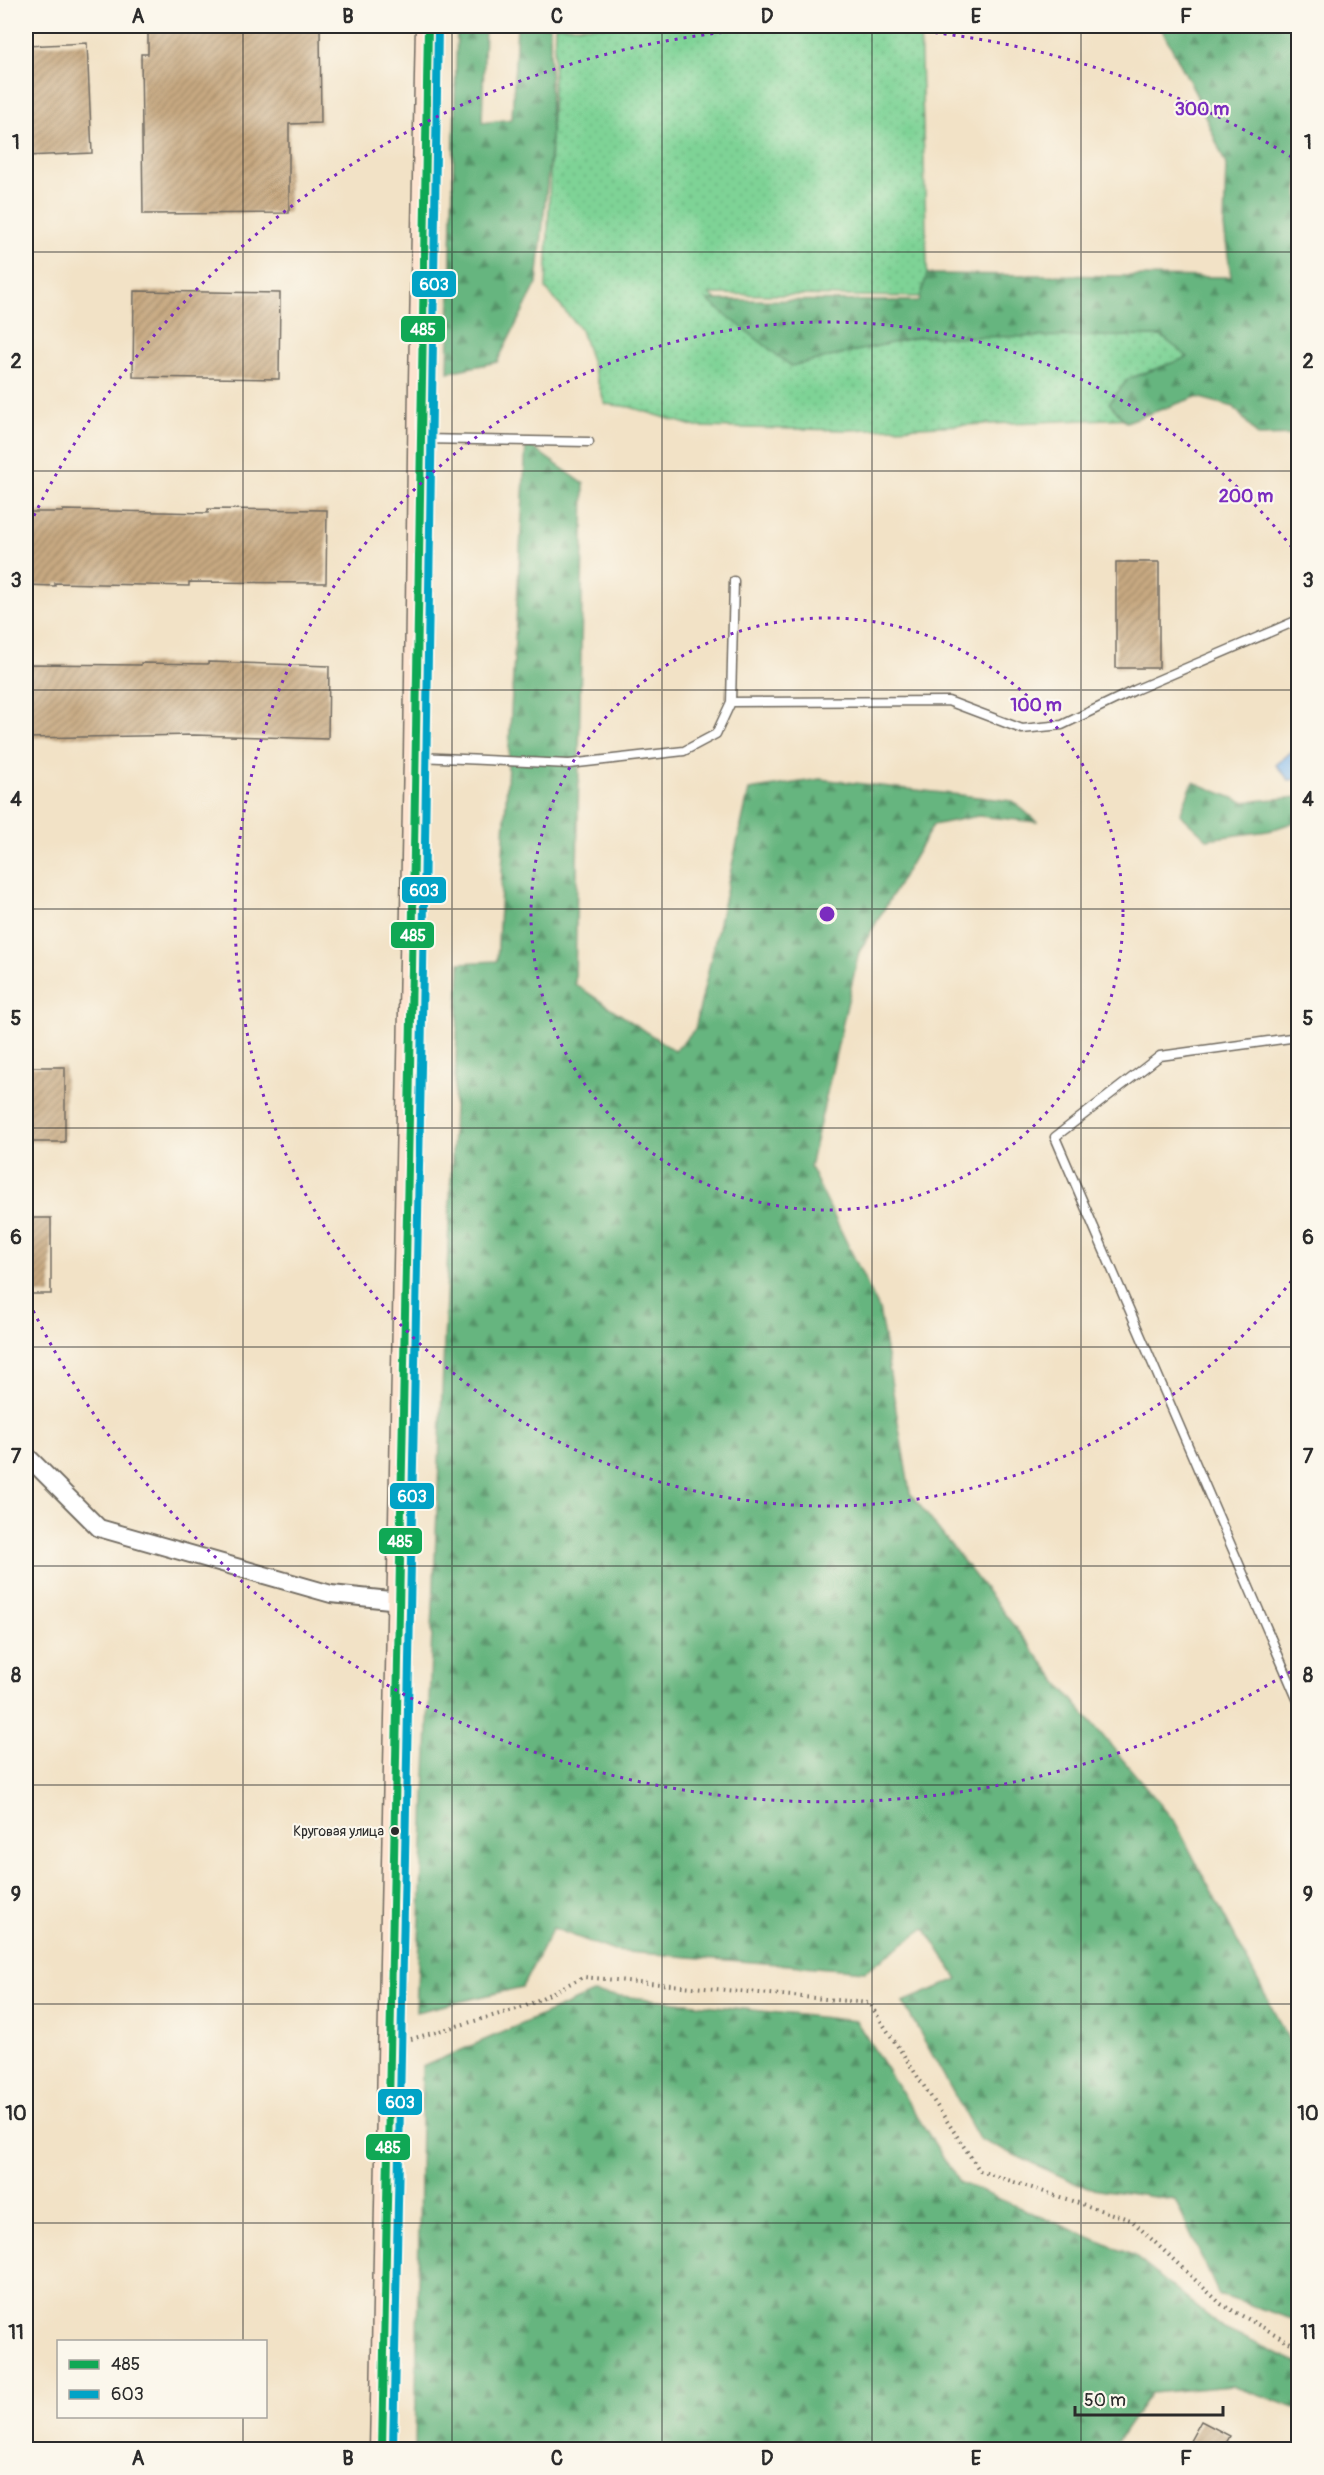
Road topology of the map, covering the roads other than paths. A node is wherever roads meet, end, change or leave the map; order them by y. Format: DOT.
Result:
graph roads {
  1 [pos="428,26"];
  2 [pos="418,439"];
  3 [pos="589,442"];
  4 [pos="734,581"];
  5 [pos="1299,620"];
  6 [pos="731,702"];
  7 [pos="416,757"];
  8 [pos="1299,1037"];
  9 [pos="26,1455"];
  10 [pos="400,1601"];
  11 [pos="1299,1701"];
  12 [pos="382,2450"];
  1 -- 2 [label="main road"];
  2 -- 3 [label="lane"];
  2 -- 7 [label="main road"];
  4 -- 6 [label="lane"];
  5 -- 6 [label="lane"];
  6 -- 7 [label="lane"];
  7 -- 10 [label="main road"];
  8 -- 11 [label="lane"];
  9 -- 10 [label="street"];
  10 -- 12 [label="main road"];
}
